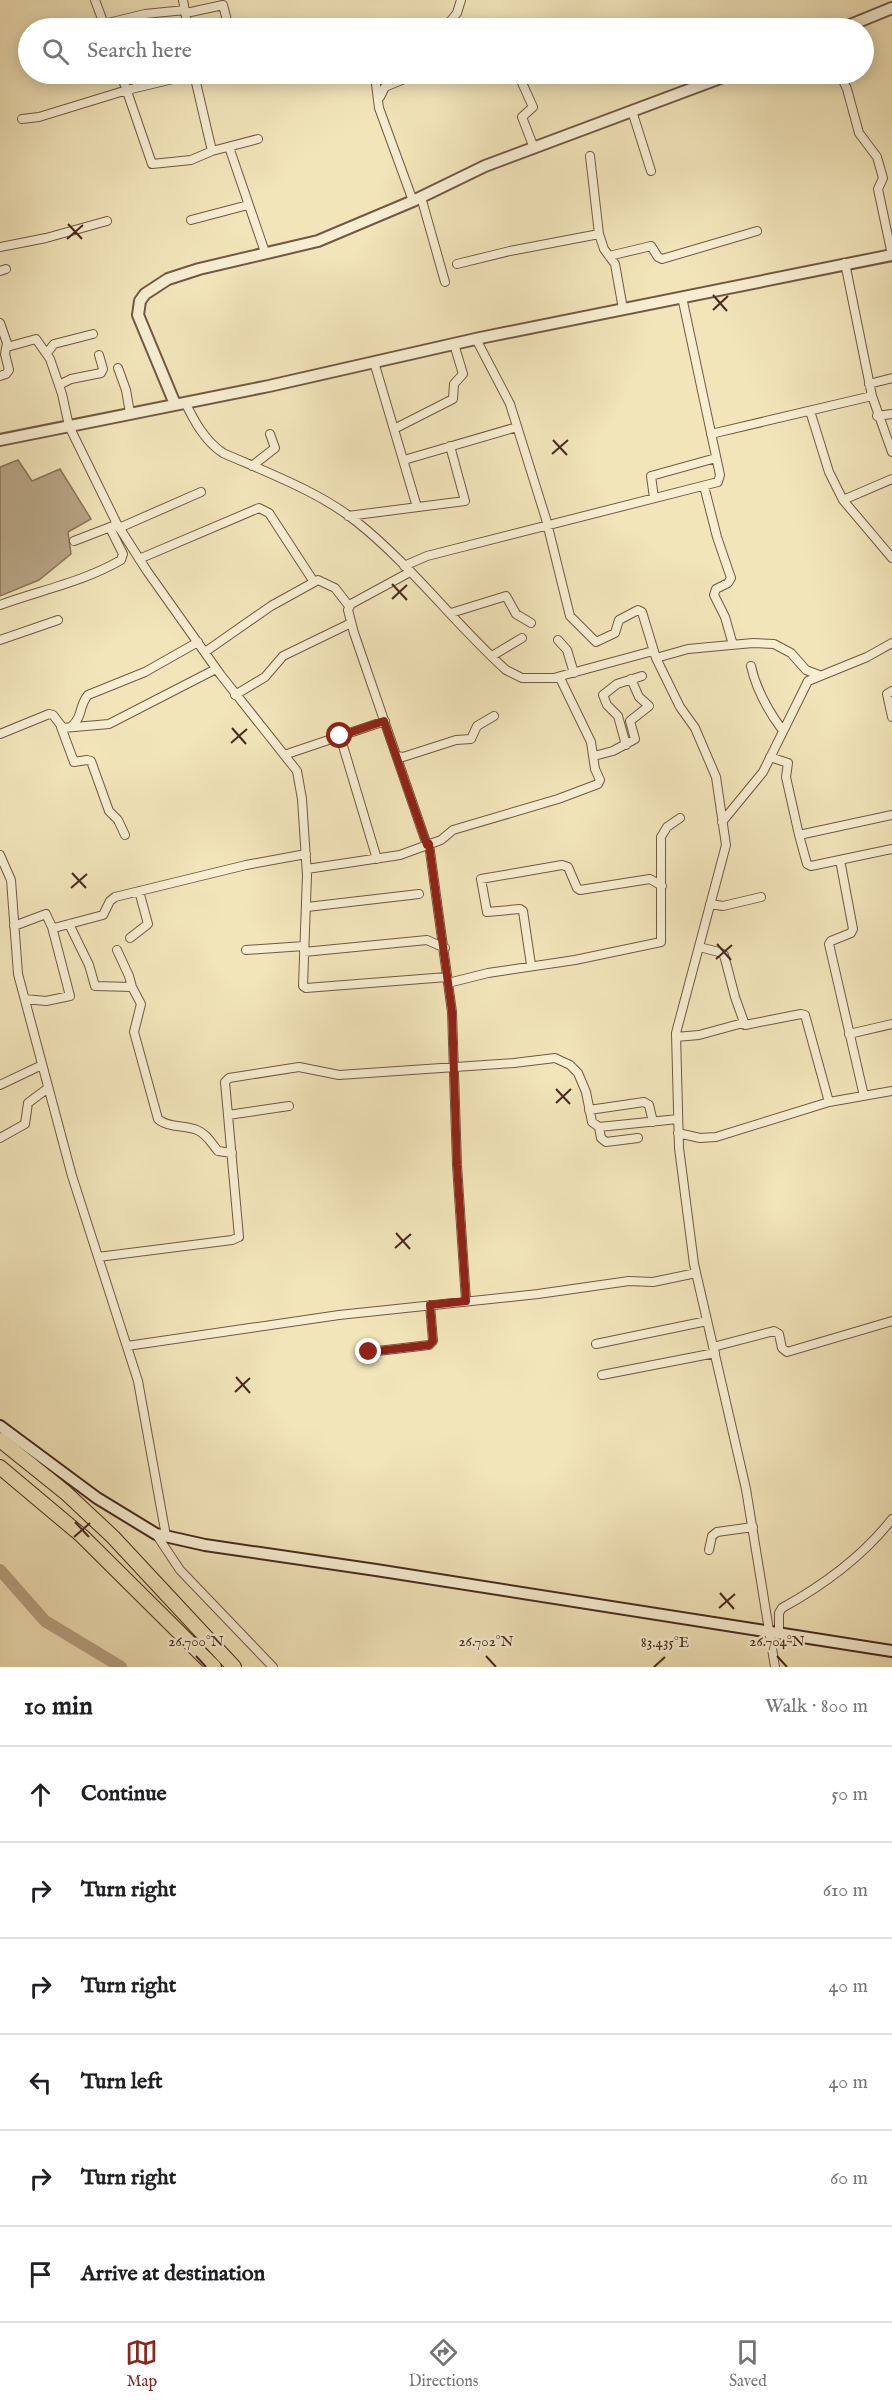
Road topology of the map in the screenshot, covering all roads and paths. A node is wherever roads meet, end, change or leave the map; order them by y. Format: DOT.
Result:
graph roads {
  1 [pos="95,0"];
  2 [pos="183,0"];
  3 [pos="461,0"];
  4 [pos="892,8"];
  5 [pos="186,12"];
  6 [pos="102,18"];
  7 [pos="132,18"];
  8 [pos="187,18"];
  9 [pos="226,18"];
  10 [pos="453,18"];
  11 [pos="868,18"];
  12 [pos="125,84"];
  13 [pos="152,84"];
  14 [pos="196,84"];
  15 [pos="377,84"];
  16 [pos="392,84"];
  17 [pos="523,84"];
  18 [pos="704,84"];
  19 [pos="844,84"];
  20 [pos="127,90"];
  21 [pos="378,102"];
  22 [pos="632,111"];
  23 [pos="22,119"];
  24 [pos="258,139"];
  25 [pos="230,147"];
  26 [pos="534,148"];
  27 [pos="212,152"];
  28 [pos="590,156"];
  29 [pos="651,171"];
  30 [pos="417,199"];
  31 [pos="248,205"];
  32 [pos="191,220"];
  33 [pos="107,221"];
  34 [pos="757,231"];
  35 [pos="599,234"];
  36 [pos="0,247"];
  37 [pos="265,252"];
  38 [pos="892,255"];
  39 [pos="609,256"];
  40 [pos="845,263"];
  41 [pos="457,264"];
  42 [pos="445,282"];
  43 [pos="682,297"];
  44 [pos="623,309"];
  45 [pos="0,323"];
  46 [pos="93,334"];
  47 [pos="476,339"];
  48 [pos="454,344"];
  49 [pos="7,347"];
  50 [pos="47,353"];
  51 [pos="99,355"];
  52 [pos="374,362"];
  53 [pos="118,368"];
  54 [pos="0,376"];
  55 [pos="892,378"];
  56 [pos="869,384"];
  57 [pos="60,385"];
  58 [pos="872,396"];
  59 [pos="180,403"];
  60 [pos="810,411"];
  61 [pos="130,413"];
  62 [pos="892,414"];
  63 [pos="877,416"];
  64 [pos="69,426"];
  65 [pos="517,427"];
  66 [pos="394,429"];
  67 [pos="270,434"];
  68 [pos="711,434"];
  69 [pos="0,440"];
  70 [pos="450,446"];
  71 [pos="892,453"];
  72 [pos="716,458"];
  73 [pos="404,460"];
  74 [pos="252,466"];
  75 [pos="892,479"];
  76 [pos="704,486"];
  77 [pos="201,492"];
  78 [pos="654,498"];
  79 [pos="843,500"];
  80 [pos="417,507"];
  81 [pos="348,516"];
  82 [pos="548,525"];
  83 [pos="115,527"];
  84 [pos="74,541"];
  85 [pos="891,556"];
  86 [pos="139,559"];
  87 [pos="407,569"];
  88 [pos="314,582"];
  89 [pos="0,604"];
  90 [pos="349,606"];
  91 [pos="451,613"];
  92 [pos="58,620"];
  93 [pos="351,623"];
  94 [pos="531,623"];
  95 [pos="522,638"];
  96 [pos="0,640"];
  97 [pos="558,640"];
  98 [pos="198,642"];
  99 [pos="733,645"];
  100 [pos="891,645"];
  101 [pos="205,652"];
  102 [pos="655,654"];
  103 [pos="492,656"];
  104 [pos="751,666"];
  105 [pos="216,669"];
  106 [pos="573,673"];
  107 [pos="819,675"];
  108 [pos="642,676"];
  109 [pos="557,677"];
  110 [pos="631,680"];
  111 [pos="892,691"];
  112 [pos="235,695"];
  113 [pos="891,712"];
  114 [pos="494,716"];
  115 [pos="384,721"];
  116 [pos="61,727"];
  117 [pos="71,727"];
  118 [pos="783,731"];
  119 [pos="0,734"];
  120 [pos="340,736"];
  121 [pos="626,745"];
  122 [pos="284,755"];
  123 [pos="397,756"];
  124 [pos="594,756"];
  125 [pos="770,757"];
  126 [pos="892,815"];
  127 [pos="680,818"];
  128 [pos="722,822"];
  129 [pos="125,835"];
  130 [pos="799,835"];
  131 [pos="428,845"];
  132 [pos="892,849"];
  133 [pos="0,855"];
  134 [pos="306,855"];
  135 [pos="377,859"];
  136 [pos="840,860"];
  137 [pos="307,869"];
  138 [pos="10,880"];
  139 [pos="0,884"];
  140 [pos="662,886"];
  141 [pos="139,891"];
  142 [pos="419,894"];
  143 [pos="760,897"];
  144 [pos="710,904"];
  145 [pos="307,907"];
  146 [pos="69,924"];
  147 [pos="14,926"];
  148 [pos="52,927"];
  149 [pos="130,938"];
  150 [pos="699,947"];
  151 [pos="445,948"];
  152 [pos="304,949"];
  153 [pos="117,950"];
  154 [pos="246,950"];
  155 [pos="531,965"];
  156 [pos="447,980"];
  157 [pos="132,987"];
  158 [pos="25,999"];
  159 [pos="743,1023"];
  160 [pos="892,1024"];
  161 [pos="849,1034"];
  162 [pos="676,1037"];
  163 [pos="42,1065"];
  164 [pos="453,1068"];
  165 [pos="0,1085"];
  166 [pos="48,1088"];
  167 [pos="892,1091"];
  168 [pos="864,1096"];
  169 [pos="829,1102"];
  170 [pos="289,1106"];
  171 [pos="589,1110"];
  172 [pos="228,1115"];
  173 [pos="678,1119"];
  174 [pos="653,1122"];
  175 [pos="599,1127"];
  176 [pos="678,1133"];
  177 [pos="0,1138"];
  178 [pos="638,1138"];
  179 [pos="232,1153"];
  180 [pos="98,1257"];
  181 [pos="696,1273"];
  182 [pos="466,1301"];
  183 [pos="430,1305"];
  184 [pos="707,1321"];
  185 [pos="892,1321"];
  186 [pos="596,1344"];
  187 [pos="127,1346"];
  188 [pos="714,1350"];
  189 [pos="369,1352"];
  190 [pos="602,1375"];
  191 [pos="0,1426"];
  192 [pos="0,1440"];
  193 [pos="0,1467"];
  194 [pos="892,1520"];
  195 [pos="753,1527"];
  196 [pos="161,1535"];
  197 [pos="709,1550"];
  198 [pos="775,1633"];
  199 [pos="892,1651"];
  200 [pos="214,1667"];
  201 [pos="234,1667"];
  202 [pos="273,1667"];
  203 [pos="775,1667"];
  1 -- 6 [label="street"];
  2 -- 5 [label="street"];
  3 -- 10 [label="street"];
  4 -- 11 [label="street"];
  5 -- 7 [label="street"];
  5 -- 8 [label="street"];
  5 -- 9 [label="street"];
  12 -- 20 [label="street"];
  13 -- 20 [label="street"];
  14 -- 27 [label="street"];
  15 -- 21 [label="street"];
  16 -- 21 [label="street"];
  17 -- 26 [label="street"];
  18 -- 22 [label="street"];
  19 -- 38 [label="street"];
  20 -- 23 [label="street"];
  20 -- 27 [label="street"];
  21 -- 30 [label="street"];
  22 -- 26 [label="street"];
  22 -- 29 [label="street"];
  24 -- 25 [label="street"];
  25 -- 27 [label="street"];
  25 -- 31 [label="street"];
  26 -- 30 [label="street"];
  28 -- 35 [label="street"];
  30 -- 37 [label="street"];
  30 -- 42 [label="street"];
  31 -- 32 [label="street"];
  31 -- 37 [label="street"];
  33 -- 36 [label="street"];
  34 -- 39 [label="street"];
  35 -- 39 [label="street"];
  35 -- 41 [label="street"];
  37 -- 59 [label="street"];
  38 -- 40 [label="street"];
  39 -- 44 [label="street"];
  40 -- 43 [label="street"];
  40 -- 56 [label="street"];
  43 -- 44 [label="street"];
  43 -- 68 [label="street"];
  44 -- 47 [label="street"];
  45 -- 49 [label="street"];
  46 -- 50 [label="street"];
  47 -- 48 [label="street"];
  47 -- 65 [label="street"];
  48 -- 52 [label="street"];
  48 -- 66 [label="street"];
  49 -- 50 [label="street"];
  49 -- 54 [label="street"];
  50 -- 57 [label="street"];
  51 -- 57 [label="street"];
  52 -- 59 [label="street"];
  52 -- 66 [label="street"];
  53 -- 61 [label="street"];
  55 -- 56 [label="street"];
  56 -- 58 [label="street"];
  57 -- 64 [label="street"];
  58 -- 60 [label="street"];
  58 -- 63 [label="street"];
  59 -- 61 [label="street"];
  59 -- 74 [label="street"];
  60 -- 68 [label="street"];
  60 -- 79 [label="street"];
  61 -- 64 [label="street"];
  62 -- 63 [label="street"];
  63 -- 71 [label="street"];
  64 -- 69 [label="street"];
  64 -- 83 [label="street"];
  65 -- 70 [label="street"];
  65 -- 82 [label="street"];
  66 -- 73 [label="street"];
  67 -- 74 [label="street"];
  68 -- 72 [label="street"];
  70 -- 73 [label="street"];
  70 -- 80 [label="street"];
  72 -- 76 [label="street"];
  72 -- 78 [label="street"];
  73 -- 80 [label="street"];
  74 -- 81 [label="street"];
  75 -- 79 [label="street"];
  76 -- 78 [label="street"];
  76 -- 99 [label="street"];
  77 -- 83 [label="street"];
  78 -- 82 [label="street"];
  79 -- 85 [label="street"];
  80 -- 81 [label="street"];
  81 -- 87 [label="street"];
  82 -- 87 [label="street"];
  82 -- 102 [label="street"];
  83 -- 84 [label="street"];
  83 -- 86 [label="street"];
  83 -- 89 [label="street"];
  86 -- 88 [label="street"];
  86 -- 98 [label="street"];
  87 -- 90 [label="street"];
  87 -- 91 [label="street"];
  88 -- 90 [label="street"];
  88 -- 101 [label="street"];
  90 -- 93 [label="street"];
  91 -- 94 [label="street"];
  91 -- 103 [label="street"];
  92 -- 96 [label="street"];
  93 -- 112 [label="street"];
  93 -- 115 [label="street"];
  95 -- 103 [label="street"];
  97 -- 106 [label="street"];
  98 -- 101 [label="street"];
  98 -- 117 [label="street"];
  99 -- 102 [label="street"];
  99 -- 107 [label="street"];
  100 -- 107 [label="street"];
  101 -- 105 [label="street"];
  102 -- 106 [label="street"];
  102 -- 128 [label="street"];
  103 -- 109 [label="street"];
  104 -- 118 [label="street"];
  105 -- 112 [label="street"];
  105 -- 117 [label="street"];
  106 -- 109 [label="street"];
  107 -- 118 [label="street"];
  108 -- 110 [label="street"];
  109 -- 124 [label="street"];
  110 -- 121 [label="street"];
  110 -- 121 [label="street"];
  111 -- 113 [label="street"];
  112 -- 122 [label="street"];
  114 -- 123 [label="street"];
  115 -- 120 [label="street"];
  115 -- 123 [label="street"];
  116 -- 117 [label="street"];
  116 -- 119 [label="street"];
  116 -- 129 [label="street"];
  118 -- 125 [label="street"];
  120 -- 122 [label="street"];
  120 -- 135 [label="street"];
  121 -- 124 [label="street"];
  122 -- 134 [label="street"];
  123 -- 131 [label="street"];
  124 -- 131 [label="street"];
  125 -- 128 [label="street"];
  125 -- 130 [label="street"];
  126 -- 130 [label="street"];
  127 -- 140 [label="street"];
  128 -- 144 [label="street"];
  130 -- 136 [label="street"];
  131 -- 135 [label="street"];
  131 -- 151 [label="street"];
  132 -- 136 [label="street"];
  133 -- 138 [label="street"];
  134 -- 137 [label="street"];
  134 -- 141 [label="street"];
  135 -- 137 [label="street"];
  136 -- 161 [label="street"];
  137 -- 145 [label="street"];
  138 -- 139 [label="street"];
  138 -- 147 [label="street"];
  140 -- 155 [label="street"];
  140 -- 155 [label="street"];
  141 -- 146 [label="street"];
  141 -- 149 [label="street"];
  142 -- 145 [label="street"];
  143 -- 144 [label="street"];
  144 -- 150 [label="street"];
  145 -- 152 [label="street"];
  146 -- 148 [label="street"];
  146 -- 157 [label="street"];
  147 -- 148 [label="street"];
  147 -- 158 [label="street"];
  148 -- 158 [label="street"];
  150 -- 159 [label="street"];
  150 -- 162 [label="street"];
  151 -- 152 [label="street"];
  151 -- 156 [label="street"];
  152 -- 154 [label="street"];
  152 -- 156 [label="street"];
  153 -- 157 [label="street"];
  155 -- 156 [label="street"];
  156 -- 164 [label="street"];
  157 -- 179 [label="street"];
  158 -- 163 [label="street"];
  159 -- 162 [label="street"];
  159 -- 169 [label="street"];
  160 -- 161 [label="street"];
  161 -- 168 [label="street"];
  162 -- 173 [label="street"];
  163 -- 165 [label="street"];
  163 -- 166 [label="street"];
  164 -- 171 [label="street"];
  164 -- 172 [label="street"];
  164 -- 182 [label="street"];
  166 -- 177 [label="street"];
  166 -- 180 [label="street"];
  167 -- 168 [label="street"];
  168 -- 169 [label="street"];
  169 -- 176 [label="street"];
  170 -- 172 [label="street"];
  171 -- 174 [label="street"];
  171 -- 175 [label="street"];
  172 -- 179 [label="street"];
  173 -- 174 [label="street"];
  173 -- 176 [label="street"];
  174 -- 175 [label="street"];
  175 -- 178 [label="street"];
  176 -- 181 [label="street"];
  179 -- 180 [label="street"];
  180 -- 187 [label="street"];
  181 -- 182 [label="street"];
  181 -- 184 [label="street"];
  182 -- 183 [label="street"];
  183 -- 187 [label="street"];
  183 -- 189 [label="street"];
  184 -- 186 [label="street"];
  184 -- 188 [label="street"];
  185 -- 188 [label="street"];
  187 -- 196 [label="street"];
  188 -- 190 [label="street"];
  188 -- 195 [label="street"];
  191 -- 196 [label="street"];
  192 -- 201 [label="highway"];
  193 -- 200 [label="highway"];
  194 -- 198 [label="street"];
  195 -- 197 [label="street"];
  195 -- 198 [label="street"];
  196 -- 198 [label="street"];
  196 -- 202 [label="street"];
  198 -- 199 [label="street"];
  198 -- 203 [label="street"];
}
